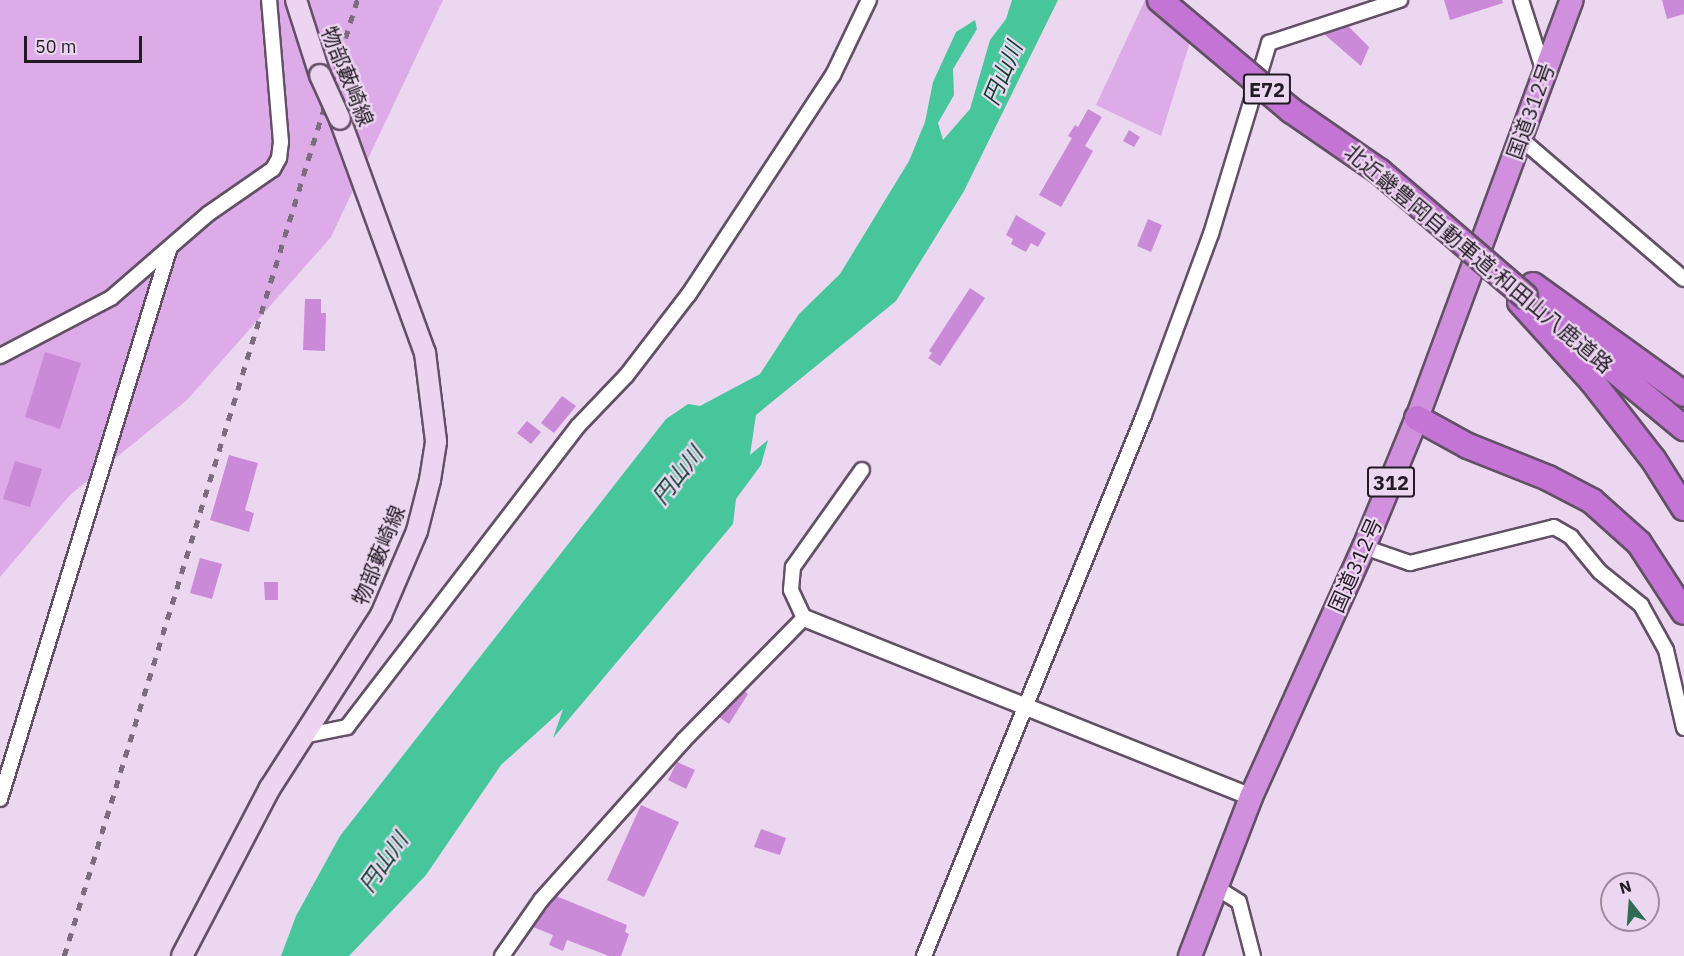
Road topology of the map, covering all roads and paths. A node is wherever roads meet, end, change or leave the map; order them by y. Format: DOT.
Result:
graph roads {
  1 [pos="269,0"];
  2 [pos="296,0"];
  3 [pos="869,0"];
  4 [pos="1160,0"];
  5 [pos="1400,0"];
  6 [pos="1521,0"];
  7 [pos="1572,0"];
  8 [pos="1544,72"];
  9 [pos="1292,111"];
  10 [pos="1520,138"];
  11 [pos="169,250"];
  12 [pos="1684,279"];
  13 [pos="1526,295"];
  14 [pos="0,357"];
  15 [pos="1684,394"];
  16 [pos="1417,418"];
  17 [pos="1684,428"];
  18 [pos="862,470"];
  19 [pos="1684,508"];
  20 [pos="1365,547"];
  21 [pos="1684,578"];
  22 [pos="1684,612"];
  23 [pos="804,618"];
  24 [pos="1025,705"];
  25 [pos="1684,728"];
  26 [pos="303,735"];
  27 [pos="1251,796"];
  28 [pos="0,799"];
  29 [pos="1217,888"];
  30 [pos="182,956"];
  31 [pos="502,956"];
  32 [pos="924,956"];
  33 [pos="1190,956"];
  34 [pos="1253,956"];
  1 -- 11 [label="street"];
  2 -- 26 [label="main road, 物部藪崎線, bridge"];
  3 -- 26 [label="street"];
  4 -- 9 [label="highway, 北近畿豊岡自動車道;和田山八鹿道路 / E72, bridge"];
  5 -- 24 [label="street"];
  6 -- 8 [label="street"];
  7 -- 8 [label="highway, 国道312号 / 312"];
  8 -- 10 [label="highway, 国道312号 / 312"];
  9 -- 13 [label="highway, 北近畿豊岡自動車道;和田山八鹿道路 / E72, bridge"];
  9 -- 13 [label="highway, bridge"];
  10 -- 12 [label="street"];
  10 -- 16 [label="highway, 国道312号 / 312"];
  11 -- 14 [label="street"];
  11 -- 28 [label="street"];
  13 -- 15 [label="highway"];
  13 -- 17 [label="highway, 北近畿豊岡自動車道;和田山八鹿道路"];
  13 -- 19 [label="highway"];
  16 -- 20 [label="highway, 国道312号 / 312"];
  16 -- 21 [label="highway"];
  16 -- 22 [label="highway"];
  18 -- 23 [label="street"];
  20 -- 25 [label="street"];
  20 -- 27 [label="highway, 国道312号 / 312"];
  23 -- 24 [label="street"];
  23 -- 31 [label="street"];
  24 -- 27 [label="street"];
  24 -- 32 [label="street"];
  26 -- 30 [label="main road, 物部藪崎線"];
  27 -- 29 [label="highway, 国道312号 / 312"];
  29 -- 33 [label="highway, 国道312号 / 312"];
  29 -- 34 [label="street"];
}
